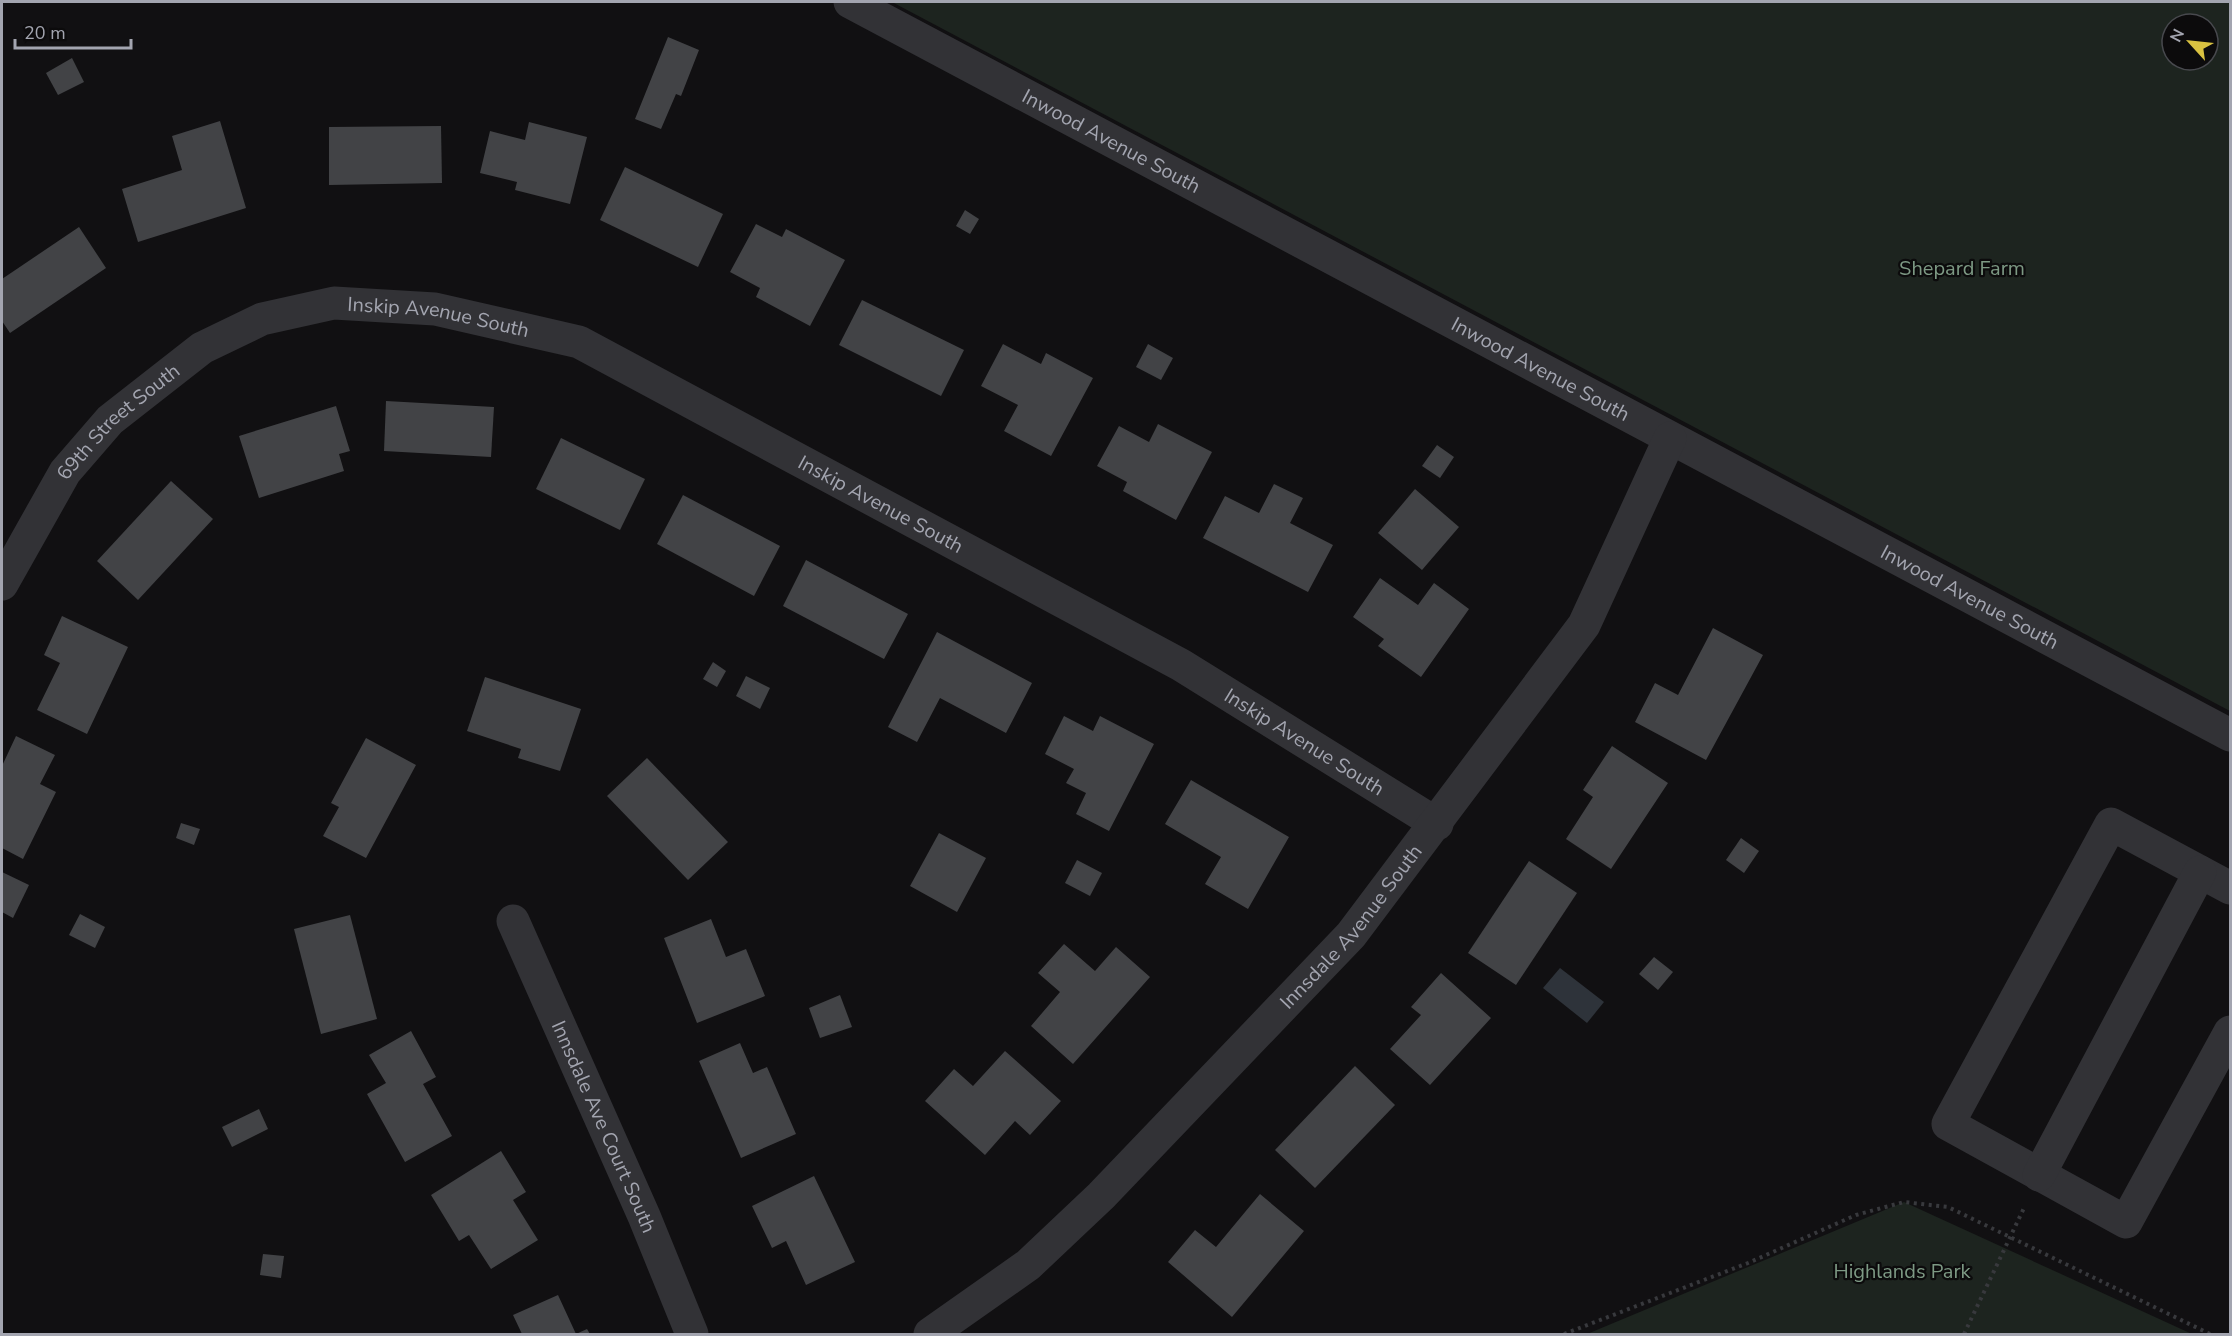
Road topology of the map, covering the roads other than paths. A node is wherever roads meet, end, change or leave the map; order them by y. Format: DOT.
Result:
graph roads {
  1 [pos="850,2"];
  2 [pos="285,314"];
  3 [pos="1670,438"];
  4 [pos="2,584"];
  5 [pos="2230,735"];
  6 [pos="1437,824"];
  7 [pos="2200,872"];
  8 [pos="2230,888"];
  9 [pos="513,921"];
  10 [pos="2230,1032"];
  11 [pos="2039,1174"];
  12 [pos="692,1335"];
  13 [pos="930,1335"];
  1 -- 3 [label="street, Inwood Avenue South"];
  2 -- 4 [label="street, 69th Street South"];
  2 -- 6 [label="street, Inskip Avenue South"];
  3 -- 5 [label="street, Inwood Avenue South"];
  3 -- 6 [label="street, Innsdale Avenue South"];
  6 -- 13 [label="street, Innsdale Avenue South"];
  7 -- 8 [label="street"];
  7 -- 11 [label="street"];
  7 -- 11 [label="street"];
  9 -- 12 [label="street, Innsdale Ave Court South"];
  10 -- 11 [label="street"];
}
